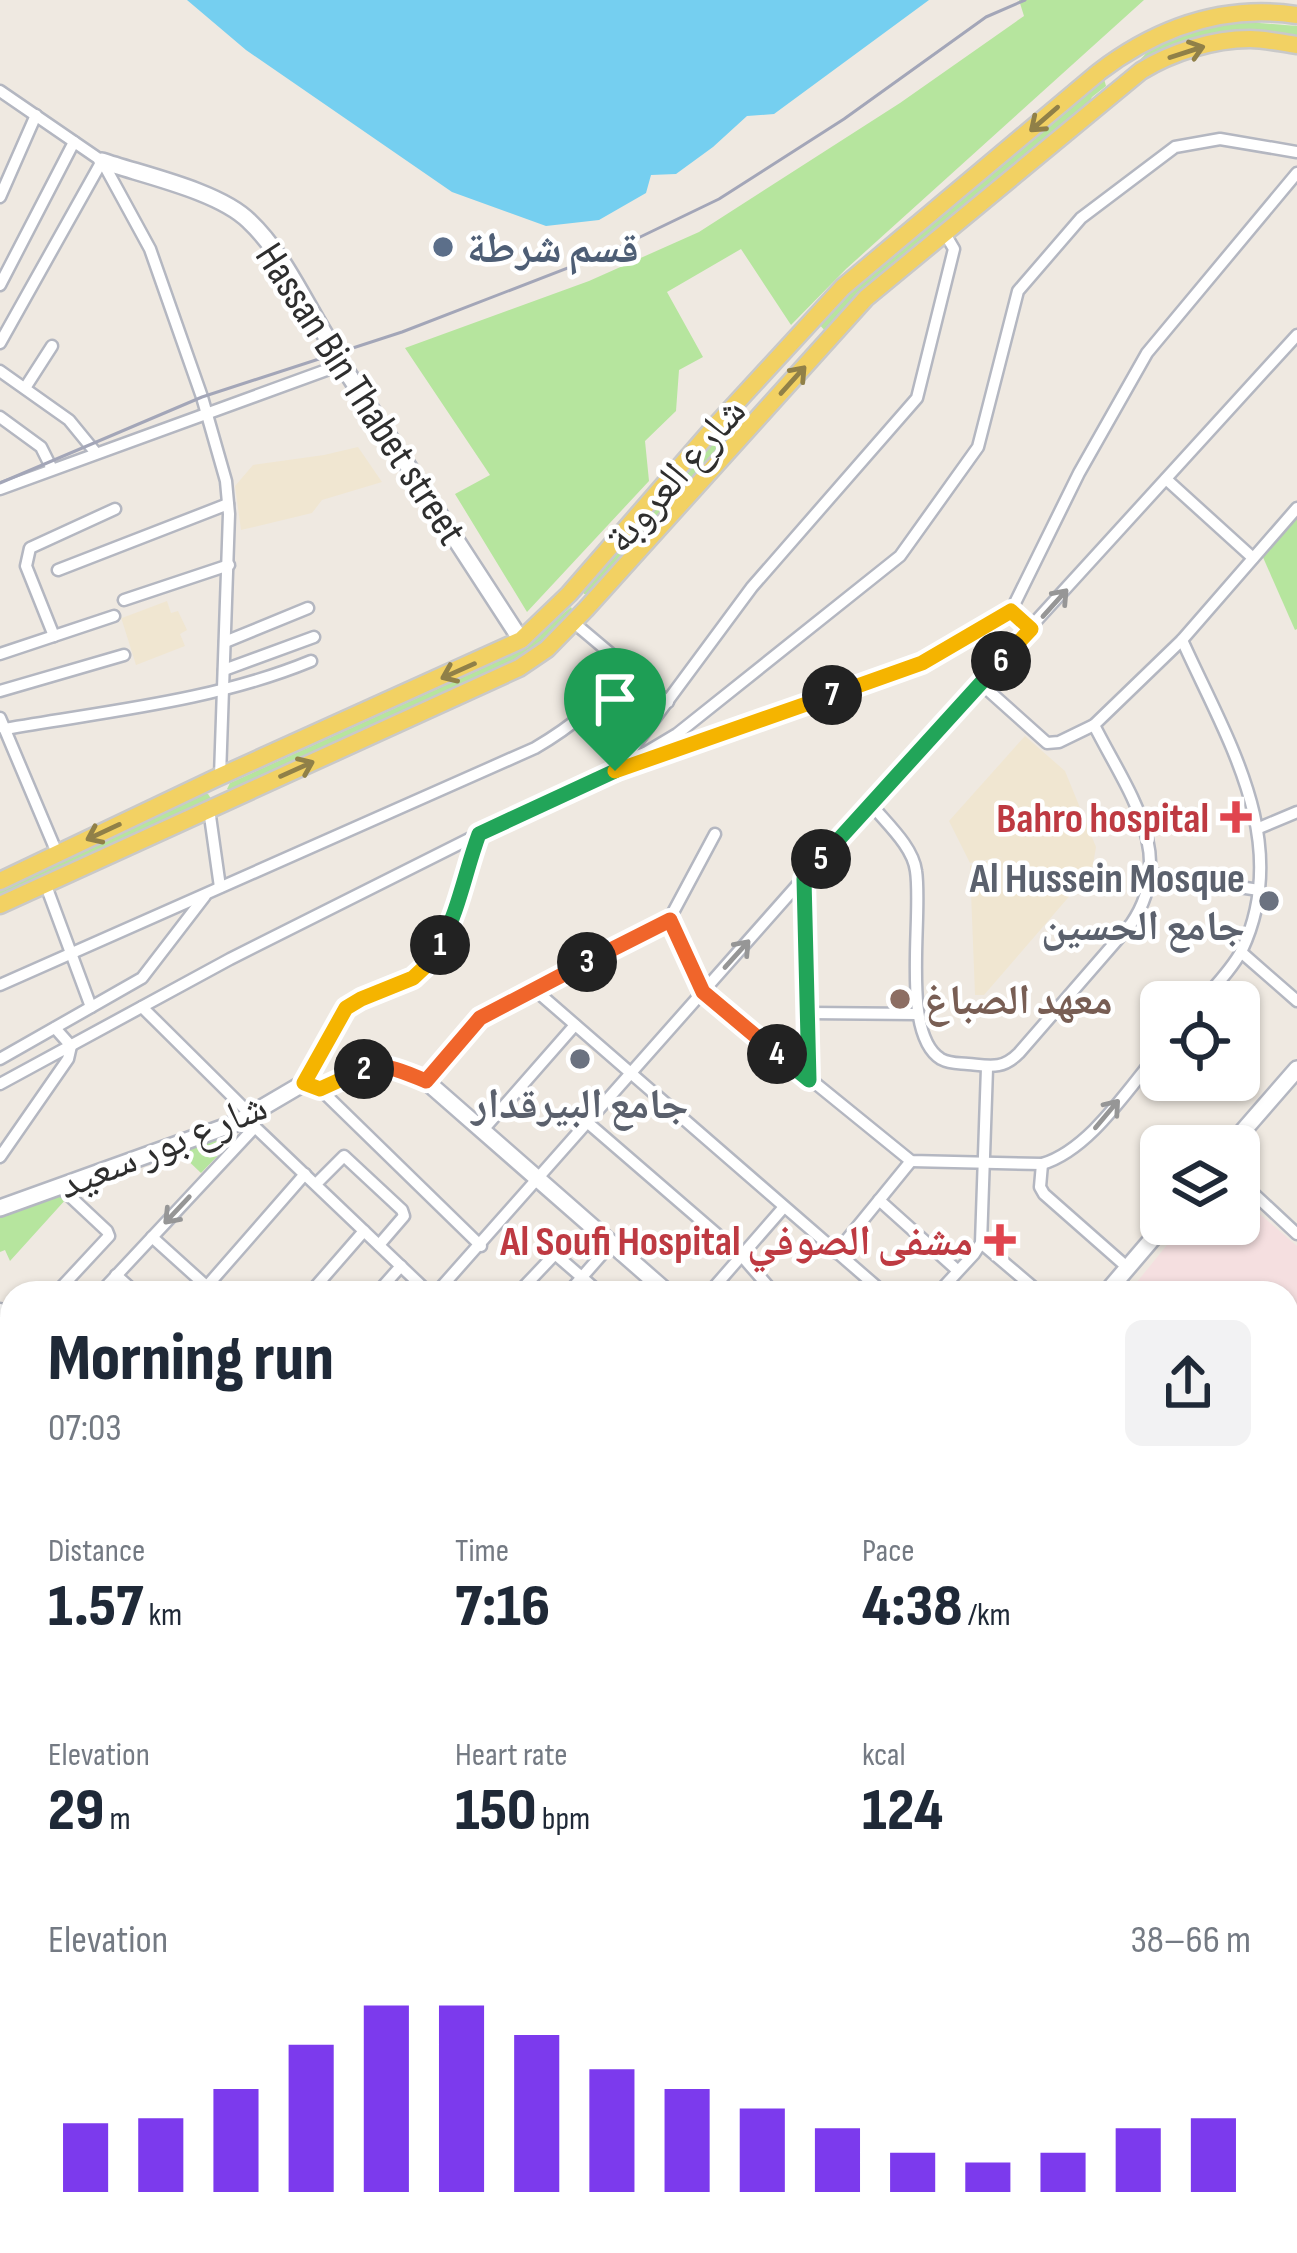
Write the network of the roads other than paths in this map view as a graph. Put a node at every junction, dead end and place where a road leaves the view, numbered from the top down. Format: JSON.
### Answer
{"nodes":[{"id":1,"x":1269,"y":6,"type":"edge"},
{"id":2,"x":1295,"y":10,"type":"edge"},
{"id":3,"x":1148,"y":40,"type":"junction"},
{"id":4,"x":1297,"y":45,"type":"edge"},
{"id":5,"x":1141,"y":71,"type":"junction"},
{"id":6,"x":1099,"y":72,"type":"junction"},
{"id":7,"x":0,"y":91,"type":"edge"},
{"id":8,"x":1096,"y":108,"type":"junction"},
{"id":9,"x":36,"y":115,"type":"junction"},
{"id":10,"x":74,"y":142,"type":"junction"},
{"id":11,"x":1297,"y":152,"type":"edge"},
{"id":12,"x":102,"y":161,"type":"junction"},
{"id":13,"x":1297,"y":173,"type":"edge"},
{"id":14,"x":0,"y":196,"type":"edge"},
{"id":15,"x":944,"y":232,"type":"junction"},
{"id":16,"x":0,"y":286,"type":"edge"},
{"id":17,"x":807,"y":327,"type":"junction"},
{"id":18,"x":1297,"y":335,"type":"edge"},
{"id":19,"x":0,"y":343,"type":"edge"},
{"id":20,"x":826,"y":344,"type":"junction"},
{"id":21,"x":52,"y":346,"type":"dead end"},
{"id":22,"x":0,"y":370,"type":"edge"},
{"id":23,"x":347,"y":370,"type":"junction"},
{"id":24,"x":25,"y":388,"type":"junction"},
{"id":25,"x":207,"y":413,"type":"junction"},
{"id":26,"x":0,"y":418,"type":"edge"},
{"id":27,"x":716,"y":425,"type":"junction"},
{"id":28,"x":735,"y":444,"type":"junction"},
{"id":29,"x":96,"y":453,"type":"junction"},
{"id":30,"x":52,"y":469,"type":"junction"},
{"id":31,"x":1166,"y":479,"type":"junction"},
{"id":32,"x":0,"y":489,"type":"edge"},
{"id":33,"x":228,"y":504,"type":"junction"},
{"id":34,"x":1297,"y":508,"type":"edge"},
{"id":35,"x":115,"y":509,"type":"dead end"},
{"id":36,"x":1253,"y":558,"type":"junction"},
{"id":37,"x":229,"y":565,"type":"junction"},
{"id":38,"x":58,"y":570,"type":"dead end"},
{"id":39,"x":569,"y":594,"type":"junction"},
{"id":40,"x":124,"y":600,"type":"dead end"},
{"id":41,"x":308,"y":608,"type":"dead end"},
{"id":42,"x":586,"y":608,"type":"junction"},
{"id":43,"x":1011,"y":611,"type":"junction"},
{"id":44,"x":114,"y":616,"type":"dead end"},
{"id":45,"x":572,"y":622,"type":"junction"},
{"id":46,"x":1031,"y":629,"type":"junction"},
{"id":47,"x":54,"y":636,"type":"junction"},
{"id":48,"x":314,"y":637,"type":"dead end"},
{"id":49,"x":521,"y":640,"type":"junction"},
{"id":50,"x":1182,"y":640,"type":"junction"},
{"id":51,"x":225,"y":642,"type":"junction"},
{"id":52,"x":0,"y":654,"type":"edge"},
{"id":53,"x":124,"y":655,"type":"dead end"},
{"id":54,"x":310,"y":661,"type":"dead end"},
{"id":55,"x":628,"y":669,"type":"junction"},
{"id":56,"x":224,"y":670,"type":"junction"},
{"id":57,"x":980,"y":683,"type":"junction"},
{"id":58,"x":0,"y":691,"type":"edge"},
{"id":59,"x":222,"y":691,"type":"junction"},
{"id":60,"x":668,"y":702,"type":"junction"},
{"id":61,"x":2,"y":724,"type":"edge"},
{"id":62,"x":1094,"y":725,"type":"junction"},
{"id":63,"x":615,"y":771,"type":"junction"},
{"id":64,"x":217,"y":777,"type":"junction"},
{"id":65,"x":227,"y":800,"type":"junction"},
{"id":66,"x":870,"y":803,"type":"junction"},
{"id":67,"x":209,"y":809,"type":"junction"},
{"id":68,"x":1297,"y":812,"type":"edge"},
{"id":69,"x":1259,"y":828,"type":"junction"},
{"id":70,"x":479,"y":834,"type":"junction"},
{"id":71,"x":715,"y":834,"type":"dead end"},
{"id":72,"x":58,"y":853,"type":"junction"},
{"id":73,"x":1152,"y":874,"type":"junction"},
{"id":74,"x":804,"y":879,"type":"junction"},
{"id":75,"x":0,"y":880,"type":"edge"},
{"id":76,"x":45,"y":883,"type":"junction"},
{"id":77,"x":220,"y":887,"type":"junction"},
{"id":78,"x":1258,"y":890,"type":"junction"},
{"id":79,"x":207,"y":893,"type":"junction"},
{"id":80,"x":0,"y":905,"type":"edge"},
{"id":81,"x":670,"y":920,"type":"junction"},
{"id":82,"x":1241,"y":952,"type":"junction"},
{"id":83,"x":72,"y":953,"type":"junction"},
{"id":84,"x":1218,"y":981,"type":"edge"},
{"id":85,"x":0,"y":985,"type":"edge"},
{"id":86,"x":534,"y":989,"type":"junction"},
{"id":87,"x":703,"y":992,"type":"junction"},
{"id":88,"x":1297,"y":1001,"type":"edge"},
{"id":89,"x":91,"y":1007,"type":"junction"},
{"id":90,"x":142,"y":1007,"type":"junction"},
{"id":91,"x":809,"y":1013,"type":"junction"},
{"id":92,"x":916,"y":1014,"type":"junction"},
{"id":93,"x":574,"y":1024,"type":"junction"},
{"id":94,"x":55,"y":1028,"type":"junction"},
{"id":95,"x":70,"y":1046,"type":"junction"},
{"id":96,"x":0,"y":1059,"type":"edge"},
{"id":97,"x":987,"y":1068,"type":"junction"},
{"id":98,"x":1297,"y":1069,"type":"edge"},
{"id":99,"x":630,"y":1074,"type":"junction"},
{"id":100,"x":1140,"y":1075,"type":"edge"},
{"id":101,"x":809,"y":1080,"type":"junction"},
{"id":102,"x":426,"y":1081,"type":"junction"},
{"id":103,"x":0,"y":1084,"type":"edge"},
{"id":104,"x":312,"y":1086,"type":"junction"},
{"id":105,"x":253,"y":1121,"type":"junction"},
{"id":106,"x":587,"y":1122,"type":"junction"},
{"id":107,"x":1248,"y":1125,"type":"edge"},
{"id":108,"x":482,"y":1131,"type":"junction"},
{"id":109,"x":0,"y":1157,"type":"edge"},
{"id":110,"x":911,"y":1161,"type":"junction"},
{"id":111,"x":983,"y":1162,"type":"junction"},
{"id":112,"x":1042,"y":1164,"type":"junction"},
{"id":113,"x":305,"y":1174,"type":"junction"},
{"id":114,"x":538,"y":1178,"type":"junction"},
{"id":115,"x":316,"y":1184,"type":"junction"},
{"id":116,"x":60,"y":1187,"type":"junction"},
{"id":117,"x":1260,"y":1199,"type":"edge"},
{"id":118,"x":879,"y":1200,"type":"junction"},
{"id":119,"x":784,"y":1207,"type":"junction"},
{"id":120,"x":0,"y":1208,"type":"edge"},
{"id":121,"x":364,"y":1231,"type":"junction"},
{"id":122,"x":1297,"y":1233,"type":"edge"},
{"id":123,"x":152,"y":1237,"type":"junction"},
{"id":124,"x":981,"y":1243,"type":"junction"},
{"id":125,"x":611,"y":1244,"type":"junction"},
{"id":126,"x":379,"y":1245,"type":"junction"},
{"id":127,"x":1147,"y":1245,"type":"edge"},
{"id":128,"x":481,"y":1246,"type":"junction"},
{"id":129,"x":836,"y":1253,"type":"junction"},
{"id":130,"x":742,"y":1255,"type":"junction"},
{"id":131,"x":401,"y":1266,"type":"junction"},
{"id":132,"x":1128,"y":1268,"type":"junction"},
{"id":133,"x":957,"y":1270,"type":"junction"},
{"id":134,"x":116,"y":1275,"type":"junction"},
{"id":135,"x":582,"y":1277,"type":"junction"},
{"id":136,"x":68,"y":1281,"type":"edge"},
{"id":137,"x":111,"y":1281,"type":"edge"},
{"id":138,"x":123,"y":1281,"type":"edge"},
{"id":139,"x":197,"y":1281,"type":"edge"},
{"id":140,"x":215,"y":1281,"type":"edge"},
{"id":141,"x":318,"y":1281,"type":"edge"},
{"id":142,"x":388,"y":1281,"type":"edge"},
{"id":143,"x":419,"y":1281,"type":"edge"},
{"id":144,"x":445,"y":1281,"type":"edge"},
{"id":145,"x":529,"y":1281,"type":"edge"},
{"id":146,"x":578,"y":1281,"type":"edge"},
{"id":147,"x":586,"y":1281,"type":"edge"},
{"id":148,"x":654,"y":1281,"type":"edge"},
{"id":149,"x":719,"y":1281,"type":"edge"},
{"id":150,"x":764,"y":1281,"type":"edge"},
{"id":151,"x":870,"y":1281,"type":"edge"},
{"id":152,"x":948,"y":1281,"type":"edge"},
{"id":153,"x":1026,"y":1281,"type":"edge"},
{"id":154,"x":1117,"y":1281,"type":"edge"}],
"edges":[{"from":1,"to":2,"type":"main road","name":"شارع العروبة"},
{"from":1,"to":3,"type":"main road","name":"شارع العروبة"},
{"from":3,"to":5,"type":"main road"},
{"from":3,"to":6,"type":"main road","name":"شارع العروبة"},
{"from":5,"to":4,"type":"main road","name":"شارع العروبة","one_way":true},
{"from":5,"to":8,"type":"main road","name":"شارع العروبة"},
{"from":6,"to":8,"type":"main road"},
{"from":6,"to":17,"type":"main road","name":"شارع العروبة","one_way":true},
{"from":7,"to":9,"type":"street"},
{"from":8,"to":15,"type":"main road","name":"شارع العروبة"},
{"from":9,"to":10,"type":"street"},
{"from":9,"to":14,"type":"street"},
{"from":10,"to":12,"type":"street"},
{"from":10,"to":16,"type":"street"},
{"from":11,"to":63,"type":"street"},
{"from":12,"to":19,"type":"street"},
{"from":12,"to":23,"type":"main road","name":"Hassan Bin Thabet street","bridge":true},
{"from":12,"to":25,"type":"street"},
{"from":13,"to":43,"type":"street"},
{"from":15,"to":20,"type":"main road","name":"شارع العروبة"},
{"from":15,"to":60,"type":"street"},
{"from":17,"to":20,"type":"main road"},
{"from":17,"to":27,"type":"main road","name":"شارع العروبة"},
{"from":18,"to":31,"type":"street"},
{"from":28,"to":20,"type":"main road","name":"شارع العروبة","one_way":true},
{"from":21,"to":24,"type":"street"},
{"from":22,"to":24,"type":"street"},
{"from":23,"to":25,"type":"street"},
{"from":23,"to":49,"type":"main road","name":"Hassan Bin Thabet street"},
{"from":24,"to":29,"type":"street"},
{"from":25,"to":29,"type":"street"},
{"from":25,"to":33,"type":"street"},
{"from":26,"to":30,"type":"street"},
{"from":27,"to":28,"type":"main road"},
{"from":27,"to":39,"type":"main road","name":"شارع العروبة"},
{"from":28,"to":42,"type":"main road","name":"شارع العروبة"},
{"from":29,"to":30,"type":"street"},
{"from":30,"to":32,"type":"street"},
{"from":31,"to":36,"type":"street"},
{"from":46,"to":31,"type":"street","one_way":true},
{"from":33,"to":37,"type":"street"},
{"from":33,"to":38,"type":"street"},
{"from":34,"to":36,"type":"street"},
{"from":35,"to":47,"type":"street"},
{"from":36,"to":50,"type":"street"},
{"from":37,"to":40,"type":"street"},
{"from":37,"to":51,"type":"street"},
{"from":39,"to":42,"type":"main road"},
{"from":39,"to":49,"type":"main road","name":"شارع العروبة"},
{"from":41,"to":51,"type":"street"},
{"from":42,"to":45,"type":"main road","name":"شارع العروبة"},
{"from":43,"to":46,"type":"street"},
{"from":43,"to":63,"type":"street"},
{"from":44,"to":47,"type":"street"},
{"from":45,"to":55,"type":"street"},
{"from":65,"to":45,"type":"main road","name":"شارع العروبة","one_way":true},
{"from":46,"to":57,"type":"street"},
{"from":47,"to":52,"type":"street"},
{"from":48,"to":56,"type":"street"},
{"from":49,"to":64,"type":"main road","name":"شارع العروبة","one_way":true},
{"from":50,"to":62,"type":"street"},
{"from":50,"to":69,"type":"street"},
{"from":51,"to":56,"type":"street"},
{"from":53,"to":58,"type":"street"},
{"from":54,"to":59,"type":"street"},
{"from":55,"to":60,"type":"street"},
{"from":55,"to":77,"type":"street"},
{"from":56,"to":59,"type":"street"},
{"from":57,"to":62,"type":"street"},
{"from":57,"to":66,"type":"street"},
{"from":59,"to":61,"type":"street"},
{"from":59,"to":64,"type":"street"},
{"from":60,"to":63,"type":"street"},
{"from":61,"to":72,"type":"street"},
{"from":62,"to":73,"type":"street"},
{"from":63,"to":70,"type":"street"},
{"from":64,"to":65,"type":"main road"},
{"from":64,"to":72,"type":"main road","name":"شارع العروبة","one_way":true},
{"from":65,"to":67,"type":"main road","name":"شارع العروبة"},
{"from":66,"to":74,"type":"street"},
{"from":66,"to":92,"type":"street"},
{"from":67,"to":76,"type":"main road","name":"شارع العروبة"},
{"from":67,"to":77,"type":"street"},
{"from":68,"to":69,"type":"street"},
{"from":69,"to":78,"type":"street"},
{"from":70,"to":90,"type":"street"},
{"from":70,"to":104,"type":"street"},
{"from":71,"to":81,"type":"street"},
{"from":72,"to":75,"type":"main road","name":"شارع العروبة"},
{"from":73,"to":78,"type":"street"},
{"from":73,"to":97,"type":"street"},
{"from":87,"to":74,"type":"street","one_way":true},
{"from":74,"to":91,"type":"street"},
{"from":76,"to":80,"type":"main road","name":"شارع العروبة"},
{"from":76,"to":83,"type":"street"},
{"from":77,"to":79,"type":"street"},
{"from":78,"to":82,"type":"street"},
{"from":79,"to":83,"type":"street"},
{"from":79,"to":89,"type":"street"},
{"from":81,"to":86,"type":"street"},
{"from":81,"to":87,"type":"street"},
{"from":82,"to":84,"type":"street"},
{"from":82,"to":88,"type":"street"},
{"from":83,"to":85,"type":"street"},
{"from":83,"to":89,"type":"street"},
{"from":86,"to":93,"type":"street"},
{"from":86,"to":102,"type":"street"},
{"from":87,"to":99,"type":"street"},
{"from":87,"to":101,"type":"street"},
{"from":89,"to":94,"type":"street"},
{"from":90,"to":95,"type":"street"},
{"from":90,"to":105,"type":"street"},
{"from":91,"to":92,"type":"street"},
{"from":91,"to":101,"type":"street"},
{"from":92,"to":97,"type":"street"},
{"from":93,"to":99,"type":"street"},
{"from":93,"to":108,"type":"street"},
{"from":94,"to":95,"type":"street"},
{"from":94,"to":96,"type":"street"},
{"from":95,"to":103,"type":"street"},
{"from":95,"to":109,"type":"street"},
{"from":97,"to":111,"type":"street"},
{"from":98,"to":107,"type":"main road"},
{"from":99,"to":106,"type":"street"},
{"from":99,"to":119,"type":"street"},
{"from":112,"to":100,"type":"street","one_way":true},
{"from":101,"to":110,"type":"street"},
{"from":102,"to":104,"type":"main road","name":"شارع بور سعيد"},
{"from":102,"to":108,"type":"main road","name":"شارع بور سعيد"},
{"from":104,"to":105,"type":"main road","name":"شارع بور سعيد"},
{"from":104,"to":128,"type":"street"},
{"from":105,"to":113,"type":"street"},
{"from":105,"to":116,"type":"main road","name":"شارع بور سعيد"},
{"from":105,"to":123,"type":"street","one_way":true},
{"from":106,"to":114,"type":"street"},
{"from":106,"to":130,"type":"street"},
{"from":108,"to":114,"type":"main road","name":"شارع بور سعيد"},
{"from":110,"to":111,"type":"street"},
{"from":110,"to":118,"type":"street"},
{"from":111,"to":112,"type":"street"},
{"from":111,"to":124,"type":"street"},
{"from":112,"to":132,"type":"street"},
{"from":113,"to":115,"type":"street"},
{"from":113,"to":140,"type":"street"},
{"from":114,"to":125,"type":"main road","name":"شارع بور سعيد"},
{"from":114,"to":128,"type":"street"},
{"from":115,"to":121,"type":"street"},
{"from":115,"to":126,"type":"street"},
{"from":116,"to":120,"type":"main road","name":"شارع بور سعيد"},
{"from":116,"to":136,"type":"street"},
{"from":117,"to":122,"type":"street"},
{"from":118,"to":129,"type":"street"},
{"from":118,"to":133,"type":"street"},
{"from":119,"to":129,"type":"street"},
{"from":119,"to":130,"type":"street"},
{"from":121,"to":126,"type":"street"},
{"from":121,"to":141,"type":"street"},
{"from":123,"to":134,"type":"street"},
{"from":123,"to":139,"type":"street"},
{"from":124,"to":133,"type":"street"},
{"from":124,"to":153,"type":"street"},
{"from":125,"to":135,"type":"street"},
{"from":125,"to":148,"type":"main road","name":"شارع بور سعيد"},
{"from":126,"to":131,"type":"street"},
{"from":127,"to":132,"type":"main road"},
{"from":128,"to":144,"type":"street"},
{"from":129,"to":151,"type":"street"},
{"from":130,"to":149,"type":"street"},
{"from":130,"to":150,"type":"street"},
{"from":131,"to":142,"type":"street"},
{"from":131,"to":143,"type":"street"},
{"from":132,"to":154,"type":"main road"},
{"from":133,"to":152,"type":"street"},
{"from":134,"to":137,"type":"street"},
{"from":134,"to":138,"type":"street"},
{"from":135,"to":145,"type":"street"},
{"from":135,"to":146,"type":"street"},
{"from":135,"to":147,"type":"street"}]}
